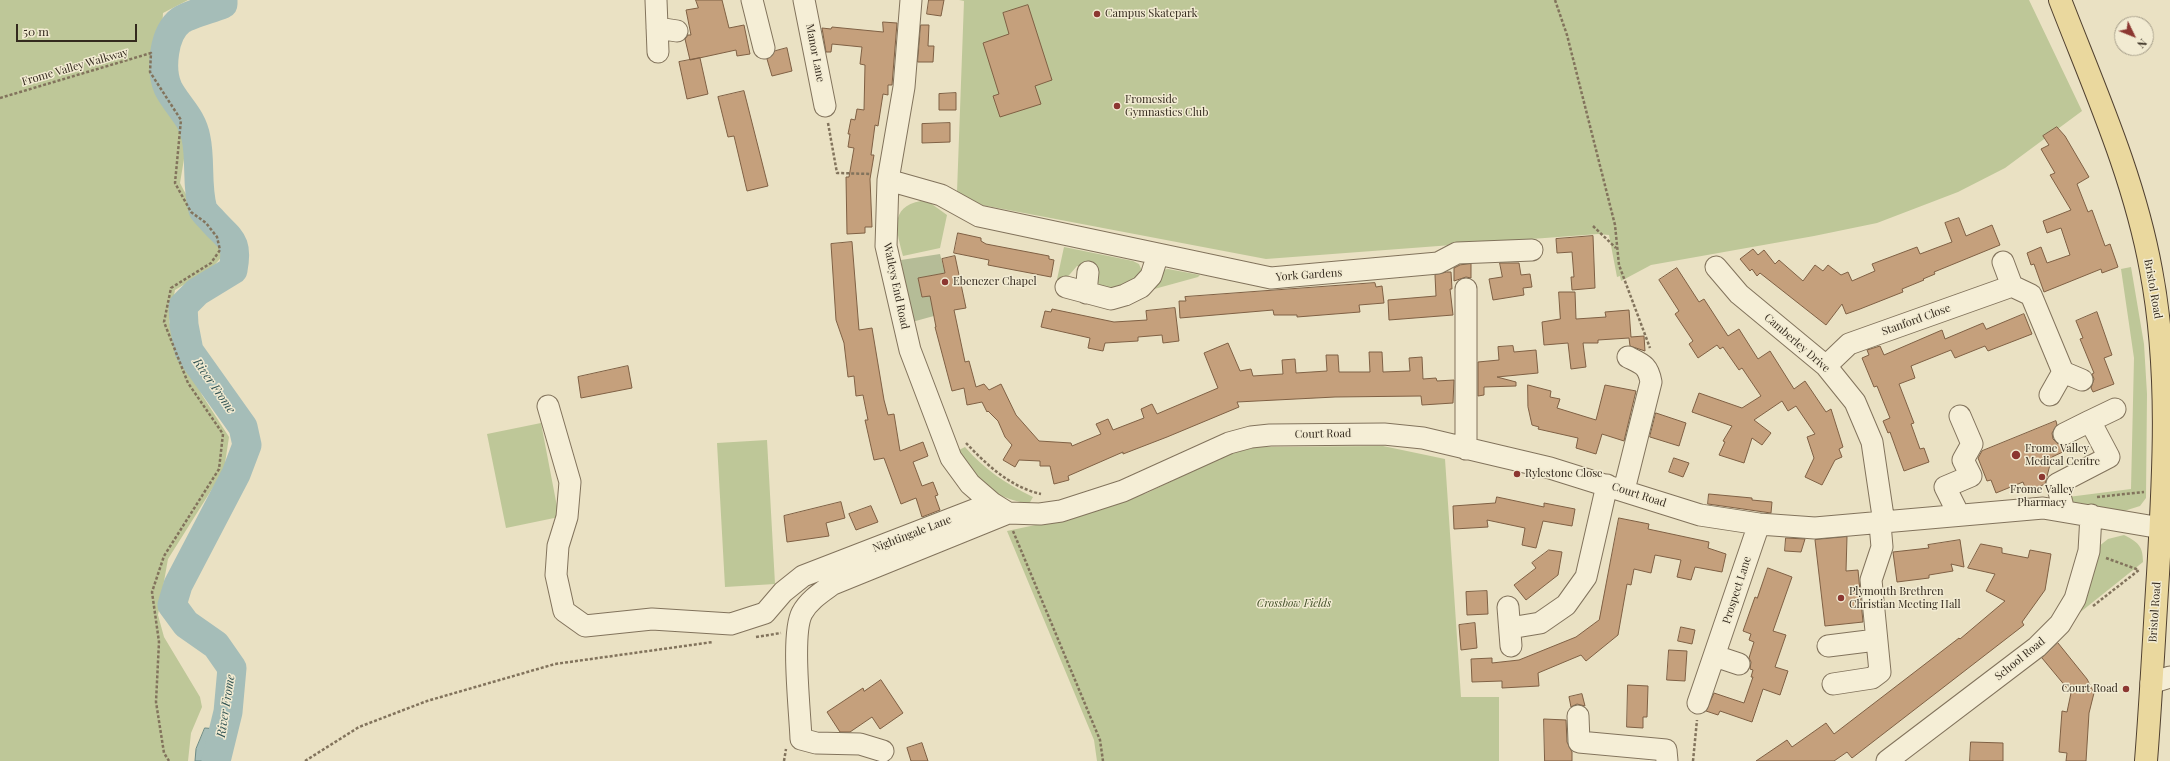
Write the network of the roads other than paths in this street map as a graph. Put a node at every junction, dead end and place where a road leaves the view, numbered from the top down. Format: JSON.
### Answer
{"nodes":[{"id":1,"x":656,"y":0,"type":"edge"},
{"id":2,"x":752,"y":0,"type":"edge"},
{"id":3,"x":804,"y":0,"type":"edge"},
{"id":4,"x":911,"y":0,"type":"edge"},
{"id":5,"x":2060,"y":0,"type":"edge"},
{"id":6,"x":764,"y":48,"type":"dead end"},
{"id":7,"x":658,"y":52,"type":"dead end"},
{"id":8,"x":825,"y":106,"type":"road end"},
{"id":9,"x":889,"y":177,"type":"junction"},
{"id":10,"x":1532,"y":250,"type":"dead end"},
{"id":11,"x":1158,"y":254,"type":"junction"},
{"id":12,"x":2003,"y":262,"type":"dead end"},
{"id":13,"x":1716,"y":266,"type":"dead end"},
{"id":14,"x":1088,"y":272,"type":"dead end"},
{"id":15,"x":2012,"y":286,"type":"junction"},
{"id":16,"x":1066,"y":287,"type":"dead end"},
{"id":17,"x":1466,"y":289,"type":"dead end"},
{"id":18,"x":1086,"y":293,"type":"junction"},
{"id":19,"x":1628,"y":357,"type":"dead end"},
{"id":20,"x":1826,"y":366,"type":"junction"},
{"id":21,"x":2050,"y":395,"type":"dead end"},
{"id":22,"x":548,"y":406,"type":"dead end"},
{"id":23,"x":2115,"y":409,"type":"dead end"},
{"id":24,"x":1960,"y":416,"type":"dead end"},
{"id":25,"x":2090,"y":421,"type":"junction"},
{"id":26,"x":2064,"y":434,"type":"dead end"},
{"id":27,"x":1466,"y":448,"type":"junction"},
{"id":28,"x":1616,"y":488,"type":"junction"},
{"id":29,"x":2092,"y":507,"type":"junction"},
{"id":30,"x":1000,"y":508,"type":"junction"},
{"id":31,"x":2064,"y":511,"type":"junction"},
{"id":32,"x":1959,"y":515,"type":"junction"},
{"id":33,"x":1882,"y":523,"type":"junction"},
{"id":34,"x":1759,"y":524,"type":"junction"},
{"id":35,"x":2161,"y":528,"type":"junction"},
{"id":36,"x":2164,"y":554,"type":"edge"},
{"id":37,"x":1508,"y":607,"type":"dead end"},
{"id":38,"x":1876,"y":640,"type":"junction"},
{"id":39,"x":1828,"y":646,"type":"dead end"},
{"id":40,"x":1715,"y":656,"type":"junction"},
{"id":41,"x":1740,"y":664,"type":"dead end"},
{"id":42,"x":2160,"y":680,"type":"edge"},
{"id":43,"x":1833,"y":684,"type":"dead end"},
{"id":44,"x":1698,"y":703,"type":"road end"},
{"id":45,"x":1578,"y":716,"type":"dead end"},
{"id":46,"x":883,"y":751,"type":"dead end"},
{"id":47,"x":1667,"y":755,"type":"edge"},
{"id":48,"x":1887,"y":761,"type":"edge"},
{"id":49,"x":2146,"y":761,"type":"edge"}],
"edges":[{"from":1,"to":7,"type":"street"},
{"from":2,"to":6,"type":"street"},
{"from":3,"to":8,"type":"street","name":"Manor Lane"},
{"from":4,"to":9,"type":"street","name":"Watleys End Road"},
{"from":5,"to":35,"type":"main road","name":"Bristol Road"},
{"from":9,"to":11,"type":"street","name":"York Gardens"},
{"from":9,"to":30,"type":"street","name":"Watleys End Road"},
{"from":10,"to":11,"type":"street","name":"York Gardens"},
{"from":11,"to":18,"type":"street"},
{"from":12,"to":15,"type":"street"},
{"from":13,"to":20,"type":"street","name":"Camberley Drive"},
{"from":14,"to":18,"type":"street"},
{"from":15,"to":20,"type":"street","name":"Stanford Close"},
{"from":15,"to":21,"type":"street"},
{"from":16,"to":18,"type":"street"},
{"from":17,"to":27,"type":"street"},
{"from":19,"to":28,"type":"street"},
{"from":20,"to":33,"type":"street","name":"Camberley Drive"},
{"from":22,"to":30,"type":"street","name":"Nightingale Lane"},
{"from":23,"to":25,"type":"street"},
{"from":24,"to":32,"type":"street"},
{"from":25,"to":26,"type":"street"},
{"from":25,"to":31,"type":"street"},
{"from":27,"to":28,"type":"street","name":"Court Road"},
{"from":27,"to":30,"type":"street","name":"Court Road"},
{"from":28,"to":34,"type":"street","name":"Court Road"},
{"from":28,"to":37,"type":"street"},
{"from":29,"to":31,"type":"street","name":"Court Road"},
{"from":29,"to":35,"type":"street","name":"Court Road"},
{"from":29,"to":48,"type":"street","name":"School Road"},
{"from":30,"to":46,"type":"street"},
{"from":31,"to":32,"type":"street","name":"Court Road"},
{"from":32,"to":33,"type":"street","name":"Court Road"},
{"from":33,"to":34,"type":"street","name":"Court Road"},
{"from":33,"to":38,"type":"street","name":"Camberley Drive"},
{"from":34,"to":40,"type":"street","name":"Prospect Lane"},
{"from":35,"to":36,"type":"main road","name":"Bristol Road"},
{"from":36,"to":42,"type":"main road","name":"Bristol Road"},
{"from":38,"to":39,"type":"street"},
{"from":38,"to":43,"type":"street","name":"Camberley Drive"},
{"from":40,"to":41,"type":"street"},
{"from":40,"to":44,"type":"street","name":"Prospect Lane"},
{"from":42,"to":49,"type":"main road","name":"Bristol Road"},
{"from":45,"to":47,"type":"street"}]}
